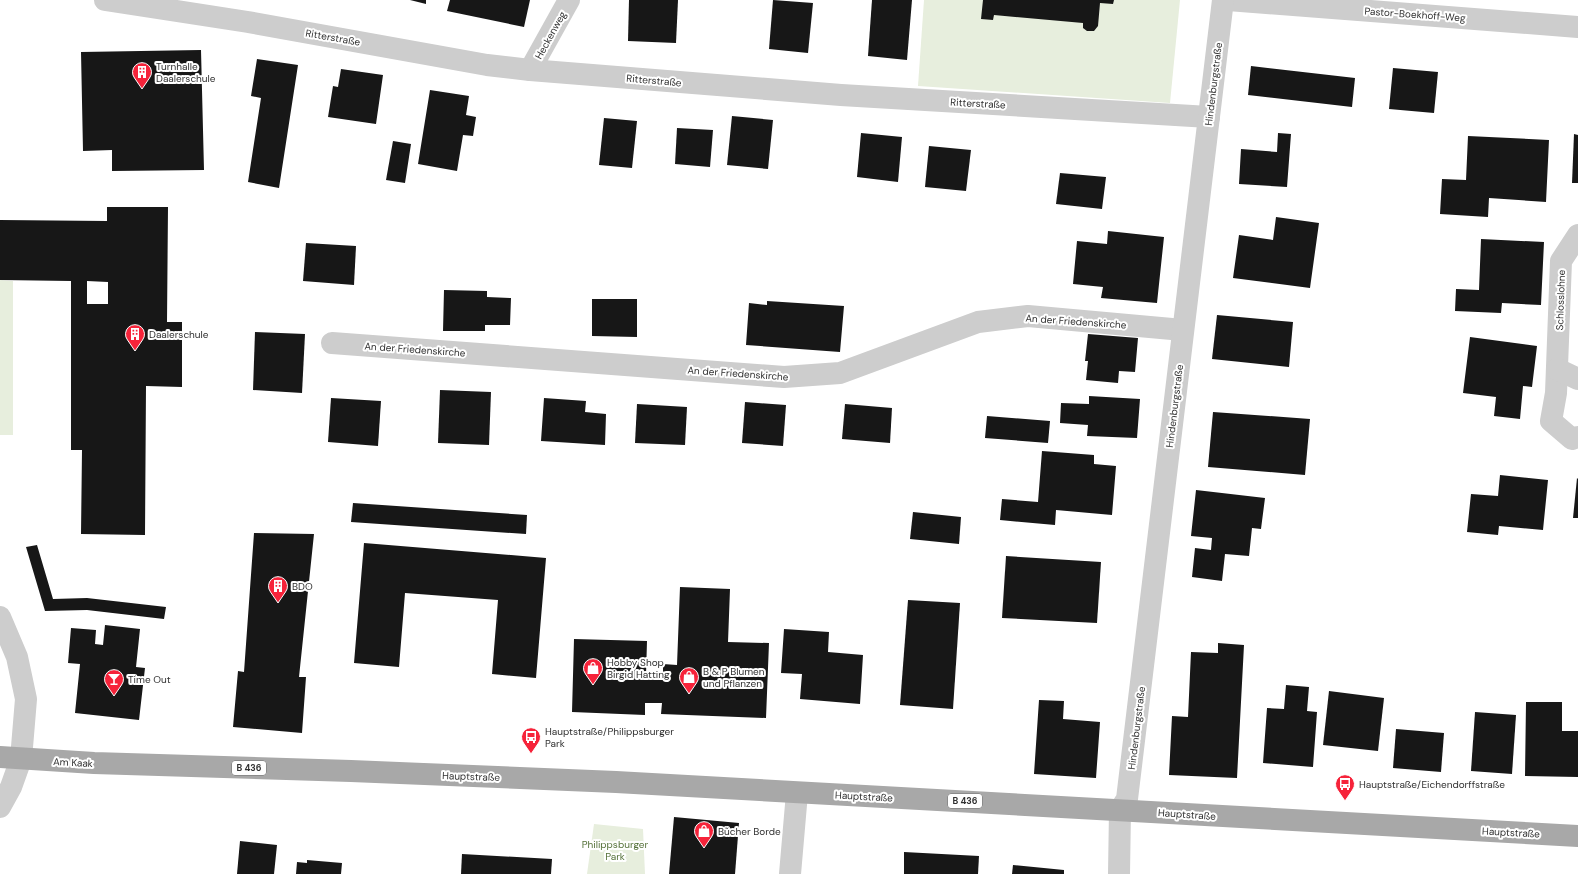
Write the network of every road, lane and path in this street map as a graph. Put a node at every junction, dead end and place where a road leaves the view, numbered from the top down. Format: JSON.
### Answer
{"nodes":[{"id":1,"x":105,"y":0,"type":"edge"},
{"id":2,"x":569,"y":0,"type":"edge"},
{"id":3,"x":1223,"y":0,"type":"edge"},
{"id":4,"x":1228,"y":0,"type":"edge"},
{"id":5,"x":1578,"y":27,"type":"edge"},
{"id":6,"x":530,"y":70,"type":"junction"},
{"id":7,"x":1209,"y":117,"type":"junction"},
{"id":8,"x":1578,"y":236,"type":"edge"},
{"id":9,"x":1184,"y":330,"type":"junction"},
{"id":10,"x":332,"y":343,"type":"dead end"},
{"id":11,"x":1557,"y":369,"type":"junction"},
{"id":12,"x":1578,"y":379,"type":"edge"},
{"id":13,"x":1578,"y":437,"type":"edge"},
{"id":14,"x":0,"y":618,"type":"edge"},
{"id":15,"x":0,"y":757,"type":"edge"},
{"id":16,"x":21,"y":759,"type":"junction"},
{"id":17,"x":146,"y":765,"type":"joint"},
{"id":18,"x":797,"y":792,"type":"junction"},
{"id":19,"x":0,"y":807,"type":"edge"},
{"id":20,"x":1120,"y":810,"type":"junction"},
{"id":21,"x":1578,"y":836,"type":"edge"},
{"id":22,"x":790,"y":874,"type":"edge"},
{"id":23,"x":1119,"y":874,"type":"edge"}],
"edges":[{"from":1,"to":6,"type":"street","name":"Ritterstraße"},
{"from":2,"to":6,"type":"street","name":"Heckenweg"},
{"from":3,"to":7,"type":"street","name":"Hindenburgstraße"},
{"from":4,"to":5,"type":"street","name":"Pastor-Boekhoff-Weg"},
{"from":6,"to":7,"type":"street","name":"Ritterstraße"},
{"from":7,"to":9,"type":"street","name":"Hindenburgstraße"},
{"from":8,"to":11,"type":"street","name":"Schlosslohne"},
{"from":9,"to":10,"type":"street","name":"An der Friedenskirche"},
{"from":9,"to":20,"type":"street","name":"Hindenburgstraße"},
{"from":11,"to":12,"type":"street"},
{"from":11,"to":13,"type":"street","name":"Schlosslohne"},
{"from":14,"to":16,"type":"street"},
{"from":15,"to":16,"type":"main road","name":"Am Kaak","number":"B 436"},
{"from":16,"to":17,"type":"main road","name":"Am Kaak","number":"B 436"},
{"from":16,"to":19,"type":"street"},
{"from":17,"to":18,"type":"main road","name":"Hauptstraße","number":"B 436"},
{"from":18,"to":20,"type":"main road","name":"Hauptstraße","number":"B 436"},
{"from":18,"to":22,"type":"street"},
{"from":20,"to":21,"type":"main road","name":"Hauptstraße","number":"B 436"},
{"from":20,"to":23,"type":"street"}]}
